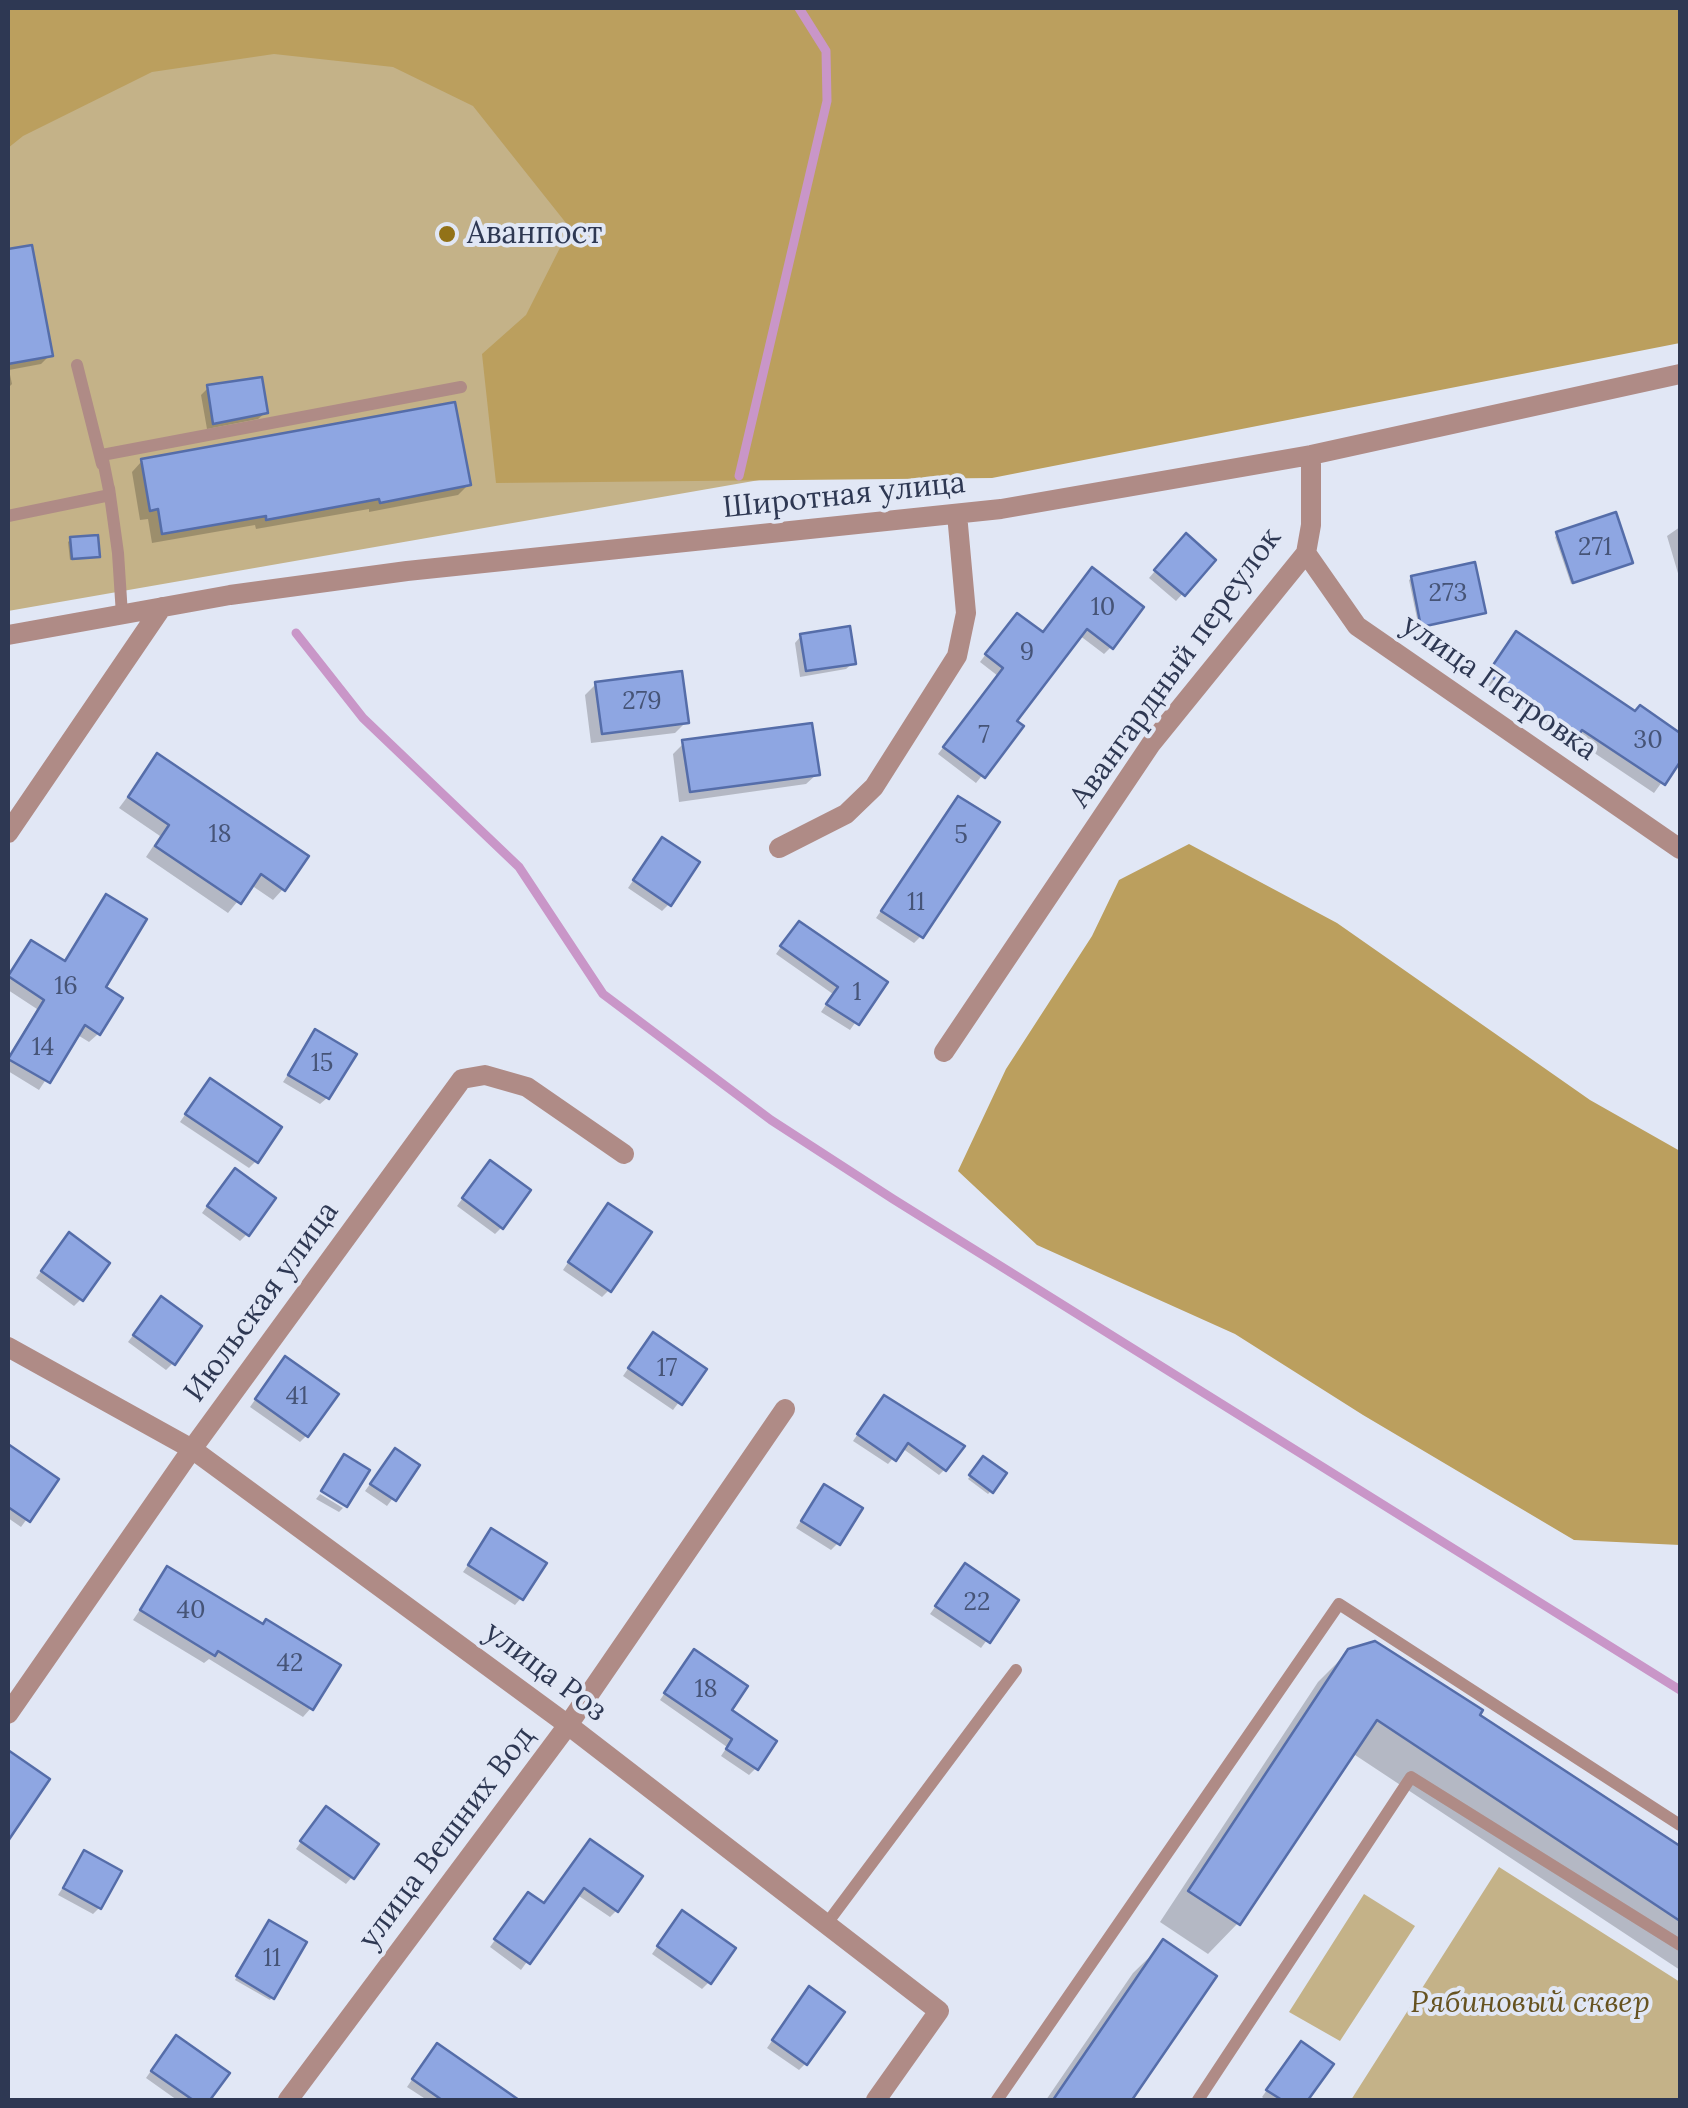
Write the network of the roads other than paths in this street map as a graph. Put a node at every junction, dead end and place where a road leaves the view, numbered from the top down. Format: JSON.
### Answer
{"nodes":[{"id":1,"x":77,"y":365,"type":"dead end"},
{"id":2,"x":1680,"y":374,"type":"edge"},
{"id":3,"x":461,"y":387,"type":"dead end"},
{"id":4,"x":1311,"y":455,"type":"junction"},
{"id":5,"x":110,"y":495,"type":"junction"},
{"id":6,"x":957,"y":514,"type":"junction"},
{"id":7,"x":8,"y":516,"type":"edge"},
{"id":8,"x":1306,"y":553,"type":"junction"},
{"id":9,"x":162,"y":607,"type":"junction"},
{"id":10,"x":122,"y":614,"type":"junction"},
{"id":11,"x":8,"y":634,"type":"edge"},
{"id":12,"x":8,"y":833,"type":"edge"},
{"id":13,"x":779,"y":848,"type":"dead end"},
{"id":14,"x":1680,"y":850,"type":"edge"},
{"id":15,"x":944,"y":1052,"type":"dead end"},
{"id":16,"x":624,"y":1154,"type":"dead end"},
{"id":17,"x":8,"y":1347,"type":"edge"},
{"id":18,"x":785,"y":1409,"type":"dead end"},
{"id":19,"x":192,"y":1450,"type":"junction"},
{"id":20,"x":1016,"y":1670,"type":"dead end"},
{"id":21,"x":8,"y":1714,"type":"edge"},
{"id":22,"x":568,"y":1726,"type":"junction"},
{"id":23,"x":1680,"y":1825,"type":"edge"},
{"id":24,"x":826,"y":1926,"type":"junction"},
{"id":25,"x":1680,"y":1945,"type":"edge"},
{"id":26,"x":288,"y":2100,"type":"edge"},
{"id":27,"x":876,"y":2100,"type":"edge"},
{"id":28,"x":997,"y":2100,"type":"edge"},
{"id":29,"x":1198,"y":2100,"type":"edge"}],
"edges":[{"from":1,"to":5,"type":"lane"},
{"from":2,"to":4,"type":"street","name":"Широтная улица"},
{"from":3,"to":5,"type":"lane"},
{"from":4,"to":6,"type":"street","name":"Широтная улица"},
{"from":4,"to":8,"type":"street","name":"Авангардный переулок"},
{"from":5,"to":7,"type":"lane"},
{"from":5,"to":10,"type":"lane"},
{"from":6,"to":9,"type":"street","name":"Широтная улица"},
{"from":6,"to":13,"type":"street"},
{"from":8,"to":14,"type":"street","name":"улица Петровка"},
{"from":8,"to":15,"type":"street","name":"Авангардный переулок"},
{"from":9,"to":10,"type":"street","name":"Широтная улица"},
{"from":9,"to":12,"type":"street"},
{"from":10,"to":11,"type":"street","name":"Широтная улица"},
{"from":16,"to":19,"type":"street","name":"Июльская улица"},
{"from":17,"to":19,"type":"street","name":"улица Роз"},
{"from":18,"to":22,"type":"street","name":"улица Вешних Вод"},
{"from":19,"to":21,"type":"street","name":"Июльская улица"},
{"from":19,"to":22,"type":"street","name":"улица Роз"},
{"from":20,"to":24,"type":"lane"},
{"from":22,"to":24,"type":"street","name":"улица Роз"},
{"from":22,"to":26,"type":"street","name":"улица Вешних Вод"},
{"from":23,"to":28,"type":"lane"},
{"from":24,"to":27,"type":"street","name":"улица Роз"},
{"from":25,"to":29,"type":"lane"}]}
